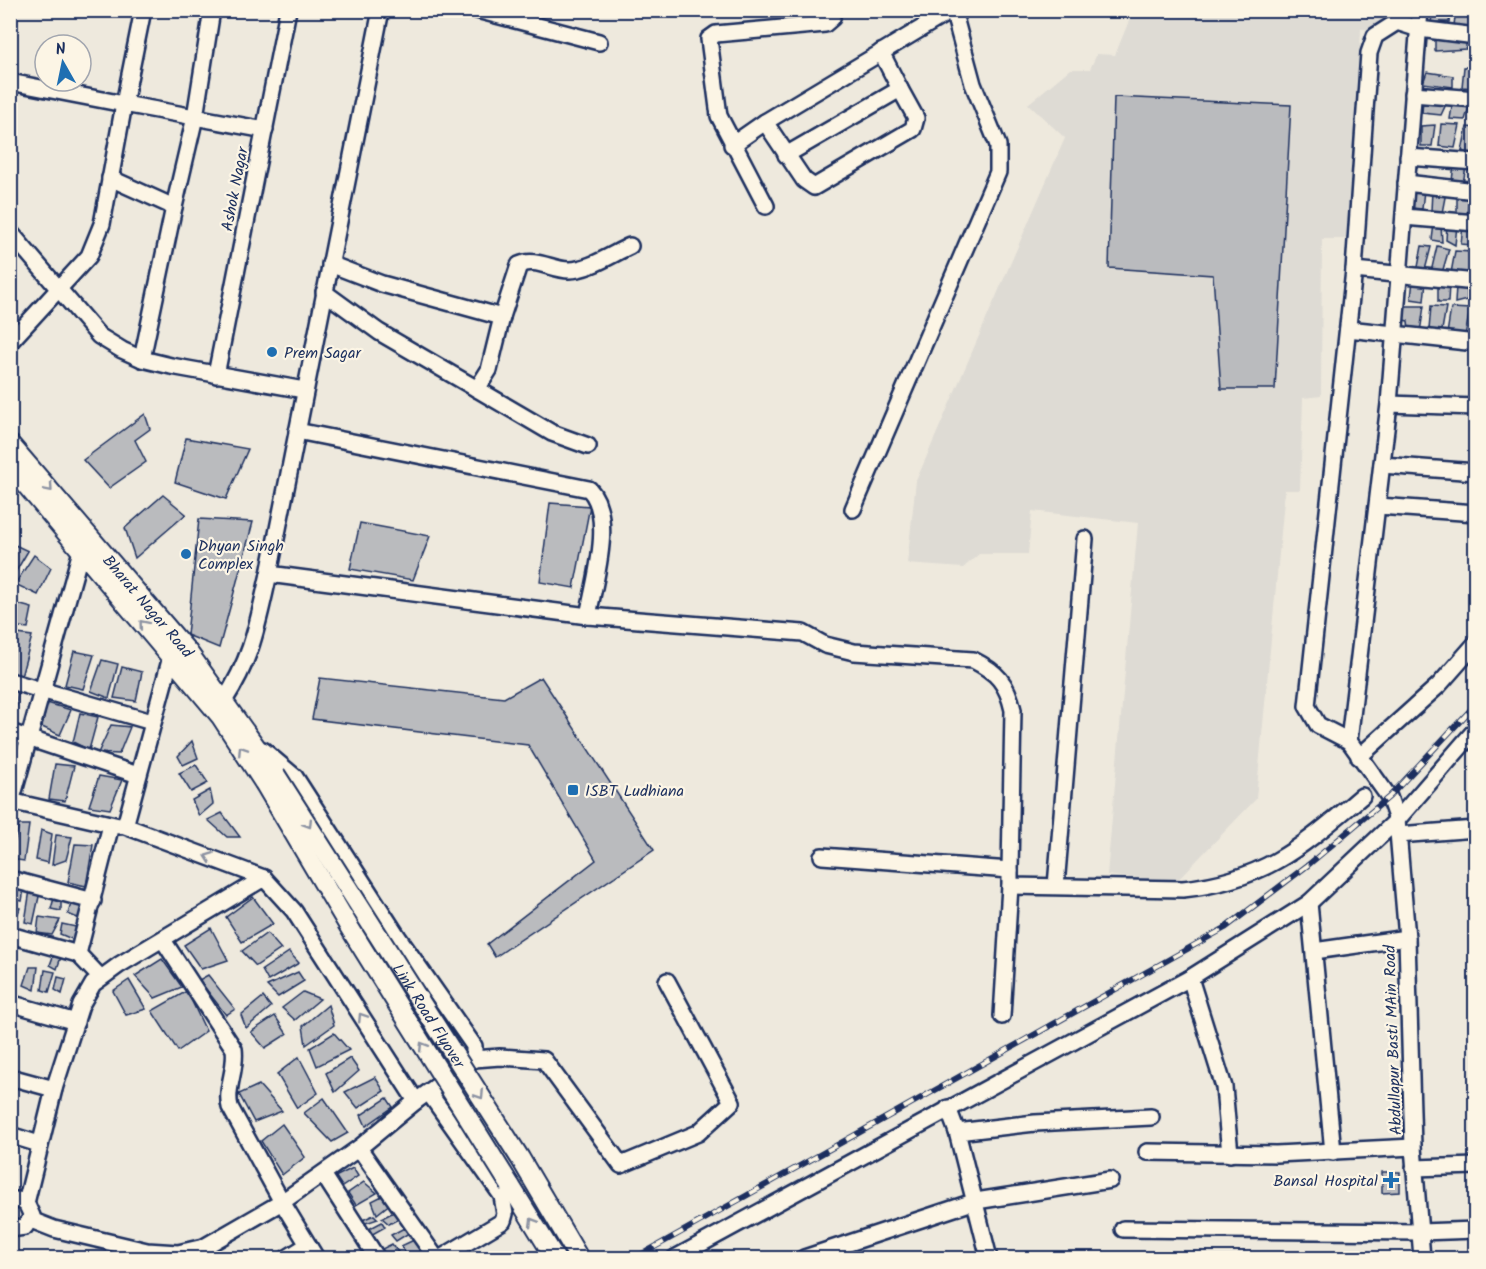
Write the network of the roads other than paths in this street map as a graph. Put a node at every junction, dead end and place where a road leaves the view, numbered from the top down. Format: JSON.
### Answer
{"nodes":[{"id":1,"x":142,"y":10,"type":"edge"},
{"id":2,"x":212,"y":10,"type":"edge"},
{"id":3,"x":288,"y":10,"type":"edge"},
{"id":4,"x":381,"y":10,"type":"edge"},
{"id":5,"x":477,"y":10,"type":"edge"},
{"id":6,"x":831,"y":10,"type":"edge"},
{"id":7,"x":952,"y":10,"type":"edge"},
{"id":8,"x":1420,"y":10,"type":"edge"},
{"id":9,"x":1397,"y":16,"type":"edge"},
{"id":10,"x":1419,"y":29,"type":"junction"},
{"id":11,"x":1476,"y":36,"type":"edge"},
{"id":12,"x":599,"y":42,"type":"dead end"},
{"id":13,"x":880,"y":52,"type":"junction"},
{"id":14,"x":10,"y":82,"type":"edge"},
{"id":15,"x":900,"y":89,"type":"junction"},
{"id":16,"x":1413,"y":94,"type":"junction"},
{"id":17,"x":1476,"y":99,"type":"edge"},
{"id":18,"x":124,"y":104,"type":"junction"},
{"id":19,"x":195,"y":117,"type":"junction"},
{"id":20,"x":765,"y":122,"type":"junction"},
{"id":21,"x":265,"y":130,"type":"junction"},
{"id":22,"x":732,"y":145,"type":"junction"},
{"id":23,"x":786,"y":154,"type":"junction"},
{"id":24,"x":1408,"y":158,"type":"junction"},
{"id":25,"x":1476,"y":162,"type":"edge"},
{"id":26,"x":110,"y":177,"type":"junction"},
{"id":27,"x":1406,"y":183,"type":"junction"},
{"id":28,"x":1476,"y":191,"type":"edge"},
{"id":29,"x":766,"y":206,"type":"dead end"},
{"id":30,"x":174,"y":207,"type":"junction"},
{"id":31,"x":1404,"y":217,"type":"junction"},
{"id":32,"x":1476,"y":223,"type":"edge"},
{"id":33,"x":10,"y":232,"type":"edge"},
{"id":34,"x":630,"y":246,"type":"dead end"},
{"id":35,"x":330,"y":264,"type":"junction"},
{"id":36,"x":1354,"y":270,"type":"junction"},
{"id":37,"x":1399,"y":274,"type":"junction"},
{"id":38,"x":1476,"y":282,"type":"edge"},
{"id":39,"x":60,"y":291,"type":"junction"},
{"id":40,"x":324,"y":292,"type":"junction"},
{"id":41,"x":502,"y":317,"type":"junction"},
{"id":42,"x":1348,"y":329,"type":"junction"},
{"id":43,"x":1394,"y":336,"type":"junction"},
{"id":44,"x":10,"y":342,"type":"edge"},
{"id":45,"x":1476,"y":343,"type":"edge"},
{"id":46,"x":142,"y":359,"type":"junction"},
{"id":47,"x":216,"y":375,"type":"junction"},
{"id":48,"x":477,"y":389,"type":"junction"},
{"id":49,"x":304,"y":390,"type":"junction"},
{"id":50,"x":1389,"y":404,"type":"junction"},
{"id":51,"x":1476,"y":407,"type":"edge"},
{"id":52,"x":297,"y":431,"type":"junction"},
{"id":53,"x":10,"y":444,"type":"edge"},
{"id":54,"x":588,"y":446,"type":"dead end"},
{"id":55,"x":1382,"y":465,"type":"junction"},
{"id":56,"x":10,"y":466,"type":"edge"},
{"id":57,"x":1476,"y":472,"type":"edge"},
{"id":58,"x":1378,"y":506,"type":"junction"},
{"id":59,"x":853,"y":509,"type":"dead end"},
{"id":60,"x":1476,"y":513,"type":"edge"},
{"id":61,"x":1085,"y":538,"type":"dead end"},
{"id":62,"x":81,"y":550,"type":"junction"},
{"id":63,"x":269,"y":574,"type":"junction"},
{"id":64,"x":588,"y":616,"type":"junction"},
{"id":65,"x":1476,"y":642,"type":"edge"},
{"id":66,"x":171,"y":657,"type":"junction"},
{"id":67,"x":10,"y":681,"type":"edge"},
{"id":68,"x":41,"y":690,"type":"junction"},
{"id":69,"x":224,"y":701,"type":"junction"},
{"id":70,"x":152,"y":722,"type":"junction"},
{"id":71,"x":1476,"y":729,"type":"edge"},
{"id":72,"x":10,"y":732,"type":"edge"},
{"id":73,"x":30,"y":738,"type":"junction"},
{"id":74,"x":1349,"y":741,"type":"junction"},
{"id":75,"x":257,"y":744,"type":"junction"},
{"id":76,"x":1359,"y":757,"type":"junction"},
{"id":77,"x":138,"y":775,"type":"junction"},
{"id":78,"x":270,"y":779,"type":"junction"},
{"id":79,"x":1362,"y":796,"type":"dead end"},
{"id":80,"x":11,"y":803,"type":"edge"},
{"id":81,"x":118,"y":826,"type":"junction"},
{"id":82,"x":1398,"y":828,"type":"junction"},
{"id":83,"x":1476,"y":829,"type":"edge"},
{"id":84,"x":822,"y":856,"type":"dead end"},
{"id":85,"x":264,"y":878,"type":"junction"},
{"id":86,"x":1010,"y":878,"type":"junction"},
{"id":87,"x":10,"y":879,"type":"edge"},
{"id":88,"x":1056,"y":886,"type":"junction"},
{"id":89,"x":93,"y":901,"type":"junction"},
{"id":90,"x":1309,"y":903,"type":"junction"},
{"id":91,"x":10,"y":935,"type":"edge"},
{"id":92,"x":1407,"y":938,"type":"junction"},
{"id":93,"x":163,"y":940,"type":"junction"},
{"id":94,"x":1314,"y":951,"type":"junction"},
{"id":95,"x":78,"y":954,"type":"junction"},
{"id":96,"x":100,"y":977,"type":"junction"},
{"id":97,"x":1190,"y":978,"type":"junction"},
{"id":98,"x":667,"y":981,"type":"dead end"},
{"id":99,"x":10,"y":1003,"type":"edge"},
{"id":100,"x":1002,"y":1016,"type":"dead end"},
{"id":101,"x":76,"y":1022,"type":"junction"},
{"id":102,"x":474,"y":1059,"type":"junction"},
{"id":103,"x":10,"y":1077,"type":"edge"},
{"id":104,"x":54,"y":1089,"type":"junction"},
{"id":105,"x":423,"y":1097,"type":"junction"},
{"id":106,"x":948,"y":1108,"type":"junction"},
{"id":107,"x":1151,"y":1117,"type":"dead end"},
{"id":108,"x":957,"y":1132,"type":"junction"},
{"id":109,"x":10,"y":1135,"type":"edge"},
{"id":110,"x":39,"y":1144,"type":"junction"},
{"id":111,"x":1413,"y":1147,"type":"junction"},
{"id":112,"x":359,"y":1148,"type":"junction"},
{"id":113,"x":1148,"y":1152,"type":"dead end"},
{"id":114,"x":1333,"y":1152,"type":"junction"},
{"id":115,"x":1230,"y":1154,"type":"junction"},
{"id":116,"x":1476,"y":1166,"type":"edge"},
{"id":117,"x":1414,"y":1168,"type":"junction"},
{"id":118,"x":323,"y":1173,"type":"junction"},
{"id":119,"x":1110,"y":1180,"type":"dead end"},
{"id":120,"x":10,"y":1201,"type":"edge"},
{"id":121,"x":976,"y":1201,"type":"junction"},
{"id":122,"x":282,"y":1202,"type":"junction"},
{"id":123,"x":26,"y":1203,"type":"junction"},
{"id":124,"x":31,"y":1220,"type":"junction"},
{"id":125,"x":1123,"y":1229,"type":"dead end"},
{"id":126,"x":11,"y":1230,"type":"edge"},
{"id":127,"x":1476,"y":1230,"type":"edge"},
{"id":128,"x":1420,"y":1232,"type":"junction"},
{"id":129,"x":312,"y":1252,"type":"edge"},
{"id":130,"x":149,"y":1255,"type":"edge"},
{"id":131,"x":287,"y":1258,"type":"edge"},
{"id":132,"x":377,"y":1258,"type":"edge"},
{"id":133,"x":436,"y":1258,"type":"edge"},
{"id":134,"x":441,"y":1258,"type":"edge"},
{"id":135,"x":555,"y":1258,"type":"edge"},
{"id":136,"x":579,"y":1258,"type":"edge"},
{"id":137,"x":675,"y":1258,"type":"edge"},
{"id":138,"x":804,"y":1258,"type":"edge"},
{"id":139,"x":989,"y":1258,"type":"edge"},
{"id":140,"x":1422,"y":1258,"type":"edge"}],
"edges":[{"from":1,"to":18,"type":"street"},
{"from":2,"to":19,"type":"street"},
{"from":3,"to":21,"type":"street","name":"Ashok Nagar"},
{"from":4,"to":35,"type":"street"},
{"from":5,"to":12,"type":"street"},
{"from":6,"to":22,"type":"street"},
{"from":7,"to":13,"type":"street"},
{"from":7,"to":59,"type":"street"},
{"from":8,"to":10,"type":"street"},
{"from":9,"to":10,"type":"street"},
{"from":9,"to":36,"type":"street"},
{"from":10,"to":11,"type":"street"},
{"from":10,"to":16,"type":"street"},
{"from":13,"to":15,"type":"street"},
{"from":13,"to":20,"type":"street"},
{"from":14,"to":18,"type":"street"},
{"from":15,"to":23,"type":"street"},
{"from":15,"to":23,"type":"street"},
{"from":16,"to":17,"type":"street"},
{"from":16,"to":24,"type":"street"},
{"from":18,"to":19,"type":"street"},
{"from":18,"to":26,"type":"street"},
{"from":19,"to":21,"type":"street"},
{"from":19,"to":30,"type":"street"},
{"from":20,"to":22,"type":"street"},
{"from":20,"to":23,"type":"street"},
{"from":21,"to":47,"type":"street","name":"Ashok Nagar"},
{"from":22,"to":29,"type":"street"},
{"from":24,"to":25,"type":"street"},
{"from":24,"to":27,"type":"street"},
{"from":26,"to":30,"type":"street"},
{"from":26,"to":39,"type":"street"},
{"from":27,"to":28,"type":"street"},
{"from":27,"to":31,"type":"street"},
{"from":30,"to":46,"type":"street"},
{"from":31,"to":32,"type":"street"},
{"from":31,"to":37,"type":"street"},
{"from":33,"to":39,"type":"street"},
{"from":34,"to":41,"type":"street"},
{"from":35,"to":40,"type":"street"},
{"from":35,"to":41,"type":"street"},
{"from":36,"to":37,"type":"street"},
{"from":36,"to":42,"type":"street"},
{"from":37,"to":38,"type":"street"},
{"from":37,"to":43,"type":"street"},
{"from":39,"to":44,"type":"street"},
{"from":39,"to":46,"type":"street"},
{"from":40,"to":48,"type":"street"},
{"from":40,"to":49,"type":"street"},
{"from":41,"to":48,"type":"street"},
{"from":42,"to":43,"type":"street"},
{"from":42,"to":74,"type":"street"},
{"from":43,"to":45,"type":"street"},
{"from":43,"to":50,"type":"street"},
{"from":46,"to":47,"type":"street"},
{"from":47,"to":49,"type":"street"},
{"from":48,"to":54,"type":"street"},
{"from":49,"to":52,"type":"street"},
{"from":50,"to":51,"type":"street"},
{"from":50,"to":55,"type":"street"},
{"from":52,"to":63,"type":"street"},
{"from":52,"to":64,"type":"street"},
{"from":53,"to":69,"type":"main road","name":"Bharat Nagar Road","one_way":true},
{"from":55,"to":57,"type":"street"},
{"from":55,"to":58,"type":"street"},
{"from":56,"to":62,"type":"main road","name":"Bharat Nagar Road"},
{"from":58,"to":60,"type":"street"},
{"from":58,"to":74,"type":"street"},
{"from":61,"to":88,"type":"street"},
{"from":66,"to":62,"type":"main road","name":"Bharat Nagar Road","one_way":true},
{"from":62,"to":68,"type":"street"},
{"from":63,"to":64,"type":"street"},
{"from":63,"to":69,"type":"street"},
{"from":64,"to":86,"type":"street"},
{"from":65,"to":76,"type":"street"},
{"from":66,"to":70,"type":"street"},
{"from":78,"to":66,"type":"main road","name":"Bharat Nagar Road","one_way":true},
{"from":67,"to":68,"type":"street"},
{"from":68,"to":70,"type":"street"},
{"from":68,"to":73,"type":"street"},
{"from":69,"to":75,"type":"main road","name":"Bharat Nagar Road"},
{"from":70,"to":77,"type":"street"},
{"from":71,"to":82,"type":"street"},
{"from":72,"to":73,"type":"street"},
{"from":73,"to":77,"type":"street"},
{"from":73,"to":80,"type":"street"},
{"from":74,"to":76,"type":"street","name":"Abdullapur Basti MAin Road"},
{"from":75,"to":78,"type":"main road","name":"Bharat Nagar Road"},
{"from":75,"to":102,"type":"street"},
{"from":76,"to":82,"type":"street","name":"Abdullapur Basti MAin Road"},
{"from":77,"to":81,"type":"street"},
{"from":135,"to":78,"type":"main road","name":"Link Road Flyover","one_way":true,"bridge":true},
{"from":78,"to":136,"type":"main road","name":"Link Road Flyover","one_way":true,"bridge":true},
{"from":79,"to":88,"type":"street"},
{"from":80,"to":81,"type":"street"},
{"from":85,"to":81,"type":"street","one_way":true},
{"from":81,"to":89,"type":"street"},
{"from":82,"to":83,"type":"street"},
{"from":82,"to":90,"type":"street"},
{"from":82,"to":92,"type":"street","name":"Abdullapur Basti MAin Road"},
{"from":84,"to":86,"type":"street"},
{"from":85,"to":93,"type":"street"},
{"from":105,"to":85,"type":"street","one_way":true},
{"from":86,"to":88,"type":"street"},
{"from":86,"to":100,"type":"street"},
{"from":87,"to":89,"type":"street"},
{"from":89,"to":95,"type":"street"},
{"from":90,"to":94,"type":"street"},
{"from":90,"to":97,"type":"street"},
{"from":91,"to":95,"type":"street"},
{"from":92,"to":94,"type":"street"},
{"from":92,"to":111,"type":"street","name":"Abdullapur Basti MAin Road"},
{"from":93,"to":96,"type":"street"},
{"from":93,"to":122,"type":"street"},
{"from":94,"to":114,"type":"street"},
{"from":95,"to":96,"type":"street"},
{"from":96,"to":101,"type":"street"},
{"from":97,"to":106,"type":"street"},
{"from":97,"to":115,"type":"street"},
{"from":98,"to":102,"type":"street"},
{"from":99,"to":101,"type":"street"},
{"from":101,"to":104,"type":"street"},
{"from":102,"to":105,"type":"street"},
{"from":103,"to":104,"type":"street"},
{"from":104,"to":110,"type":"street"},
{"from":105,"to":112,"type":"street"},
{"from":105,"to":134,"type":"street"},
{"from":106,"to":108,"type":"street"},
{"from":106,"to":137,"type":"street"},
{"from":107,"to":108,"type":"street"},
{"from":108,"to":121,"type":"street"},
{"from":109,"to":110,"type":"street"},
{"from":110,"to":123,"type":"street"},
{"from":111,"to":114,"type":"street"},
{"from":111,"to":117,"type":"street","name":"Abdullapur Basti MAin Road"},
{"from":112,"to":118,"type":"street"},
{"from":112,"to":133,"type":"street"},
{"from":113,"to":115,"type":"street"},
{"from":114,"to":115,"type":"street"},
{"from":116,"to":117,"type":"street"},
{"from":117,"to":128,"type":"street","name":"Abdullapur Basti MAin Road"},
{"from":118,"to":122,"type":"street"},
{"from":118,"to":132,"type":"street"},
{"from":119,"to":121,"type":"street"},
{"from":120,"to":123,"type":"street"},
{"from":121,"to":138,"type":"street"},
{"from":121,"to":139,"type":"street"},
{"from":122,"to":129,"type":"street"},
{"from":122,"to":130,"type":"street"},
{"from":123,"to":124,"type":"street"},
{"from":124,"to":126,"type":"street"},
{"from":124,"to":130,"type":"street"},
{"from":125,"to":128,"type":"street"},
{"from":127,"to":128,"type":"street"},
{"from":128,"to":140,"type":"street","name":"Abdullapur Basti MAin Road"},
{"from":129,"to":131,"type":"street"}]}
